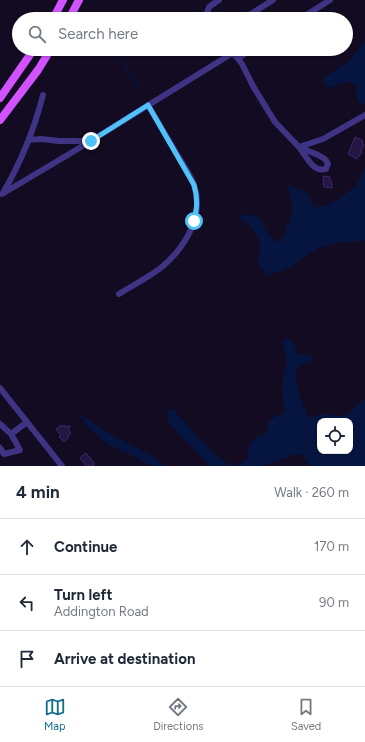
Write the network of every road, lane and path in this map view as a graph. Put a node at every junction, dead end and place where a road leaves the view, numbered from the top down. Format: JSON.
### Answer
{"nodes":[{"id":1,"x":63,"y":0,"type":"edge"},
{"id":2,"x":79,"y":0,"type":"edge"},
{"id":3,"x":219,"y":0,"type":"edge"},
{"id":4,"x":273,"y":0,"type":"edge"},
{"id":5,"x":330,"y":0,"type":"edge"},
{"id":6,"x":57,"y":12,"type":"edge"},
{"id":7,"x":73,"y":12,"type":"edge"},
{"id":8,"x":208,"y":12,"type":"edge"},
{"id":9,"x":254,"y":12,"type":"edge"},
{"id":10,"x":311,"y":12,"type":"edge"},
{"id":11,"x":30,"y":56,"type":"edge"},
{"id":12,"x":47,"y":56,"type":"edge"},
{"id":13,"x":227,"y":56,"type":"edge"},
{"id":14,"x":235,"y":56,"type":"edge"},
{"id":15,"x":43,"y":95,"type":"dead end"},
{"id":16,"x":0,"y":98,"type":"edge"},
{"id":17,"x":148,"y":105,"type":"junction"},
{"id":18,"x":365,"y":115,"type":"edge"},
{"id":19,"x":0,"y":120,"type":"edge"},
{"id":20,"x":29,"y":140,"type":"junction"},
{"id":21,"x":91,"y":141,"type":"junction"},
{"id":22,"x":299,"y":147,"type":"junction"},
{"id":23,"x":1,"y":196,"type":"edge"},
{"id":24,"x":119,"y":294,"type":"dead end"},
{"id":25,"x":0,"y":388,"type":"edge"},
{"id":26,"x":27,"y":422,"type":"junction"},
{"id":27,"x":0,"y":424,"type":"edge"},
{"id":28,"x":11,"y":434,"type":"junction"},
{"id":29,"x":0,"y":448,"type":"edge"},
{"id":30,"x":62,"y":466,"type":"edge"}],
"edges":[{"from":1,"to":6,"type":"main road"},
{"from":2,"to":7,"type":"main road"},
{"from":3,"to":8,"type":"street"},
{"from":4,"to":9,"type":"street"},
{"from":5,"to":10,"type":"street"},
{"from":11,"to":16,"type":"main road"},
{"from":12,"to":19,"type":"main road"},
{"from":13,"to":17,"type":"street"},
{"from":14,"to":22,"type":"street"},
{"from":15,"to":20,"type":"street"},
{"from":17,"to":21,"type":"street"},
{"from":17,"to":24,"type":"street"},
{"from":18,"to":22,"type":"street"},
{"from":20,"to":21,"type":"street"},
{"from":20,"to":23,"type":"street"},
{"from":21,"to":23,"type":"street"},
{"from":22,"to":22,"type":"street"},
{"from":25,"to":26,"type":"street"},
{"from":26,"to":28,"type":"street"},
{"from":26,"to":30,"type":"street"},
{"from":27,"to":28,"type":"street"},
{"from":28,"to":29,"type":"street"}]}
